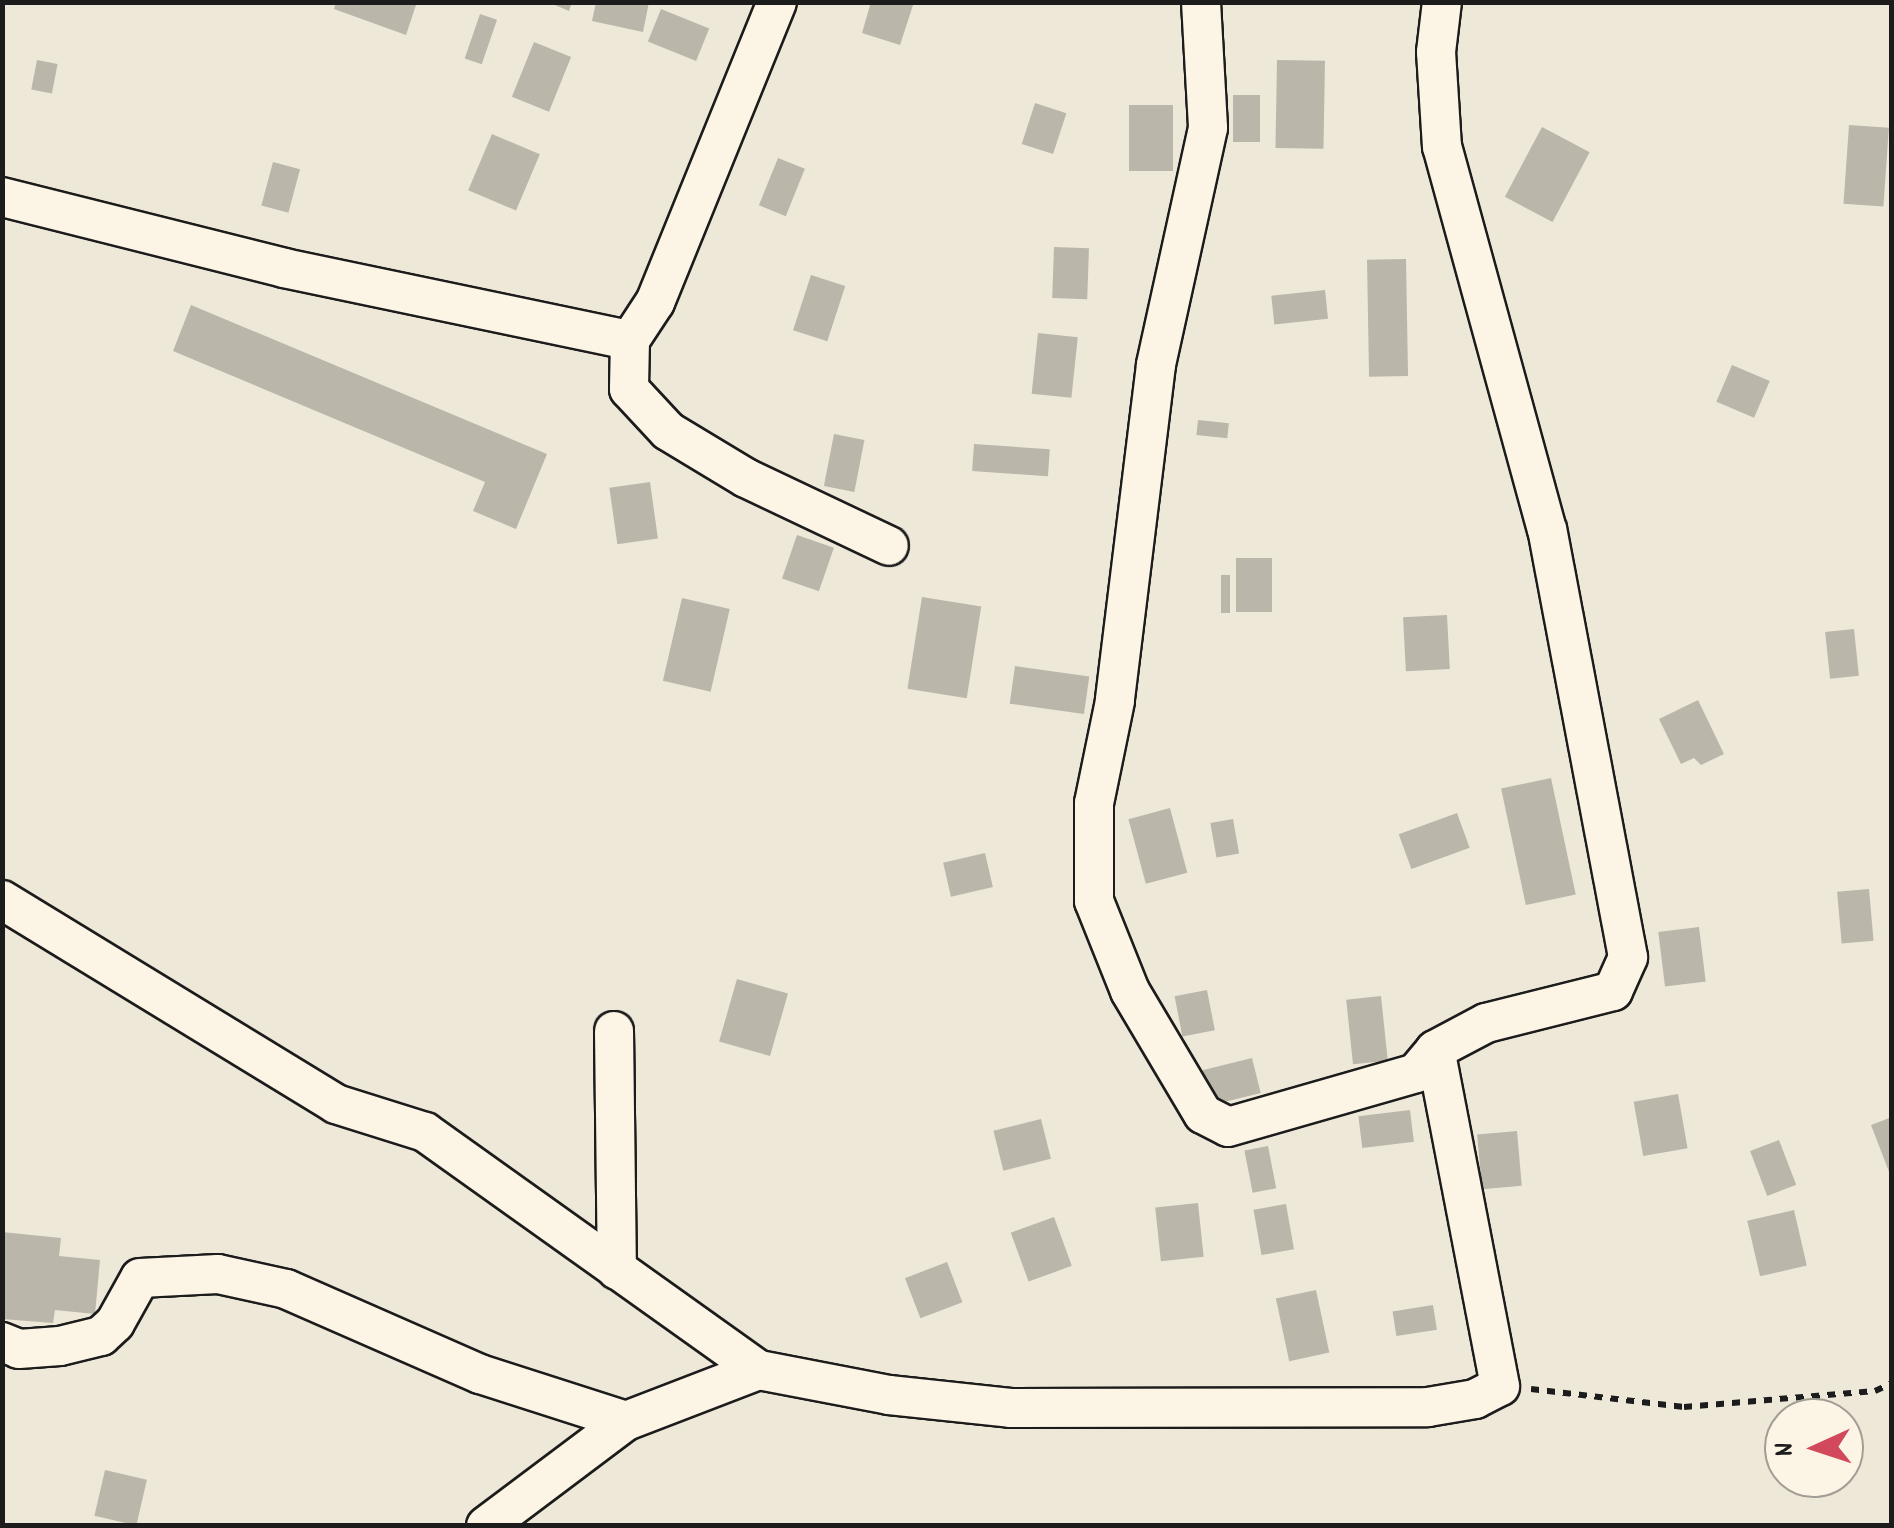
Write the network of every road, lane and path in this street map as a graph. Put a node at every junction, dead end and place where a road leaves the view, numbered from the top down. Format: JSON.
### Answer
{"nodes":[{"id":1,"x":778,"y":2,"type":"edge"},
{"id":2,"x":1201,"y":2,"type":"edge"},
{"id":3,"x":1442,"y":2,"type":"edge"},
{"id":4,"x":2,"y":197,"type":"edge"},
{"id":5,"x":630,"y":340,"type":"junction"},
{"id":6,"x":889,"y":546,"type":"dead end"},
{"id":7,"x":2,"y":900,"type":"edge"},
{"id":8,"x":614,"y":1031,"type":"dead end"},
{"id":9,"x":1435,"y":1050,"type":"junction"},
{"id":10,"x":618,"y":1270,"type":"junction"},
{"id":11,"x":2,"y":1342,"type":"edge"},
{"id":12,"x":758,"y":1370,"type":"junction"},
{"id":13,"x":1892,"y":1384,"type":"edge"},
{"id":14,"x":1500,"y":1386,"type":"junction"},
{"id":15,"x":626,"y":1420,"type":"junction"},
{"id":16,"x":486,"y":1526,"type":"edge"}],
"edges":[{"from":1,"to":5,"type":"street"},
{"from":2,"to":9,"type":"street"},
{"from":3,"to":9,"type":"street"},
{"from":4,"to":5,"type":"street"},
{"from":5,"to":6,"type":"street"},
{"from":7,"to":10,"type":"street"},
{"from":8,"to":10,"type":"street"},
{"from":9,"to":14,"type":"street"},
{"from":10,"to":12,"type":"street"},
{"from":11,"to":15,"type":"street"},
{"from":12,"to":14,"type":"street"},
{"from":12,"to":15,"type":"street"},
{"from":13,"to":14,"type":"path"},
{"from":15,"to":16,"type":"street"}]}
